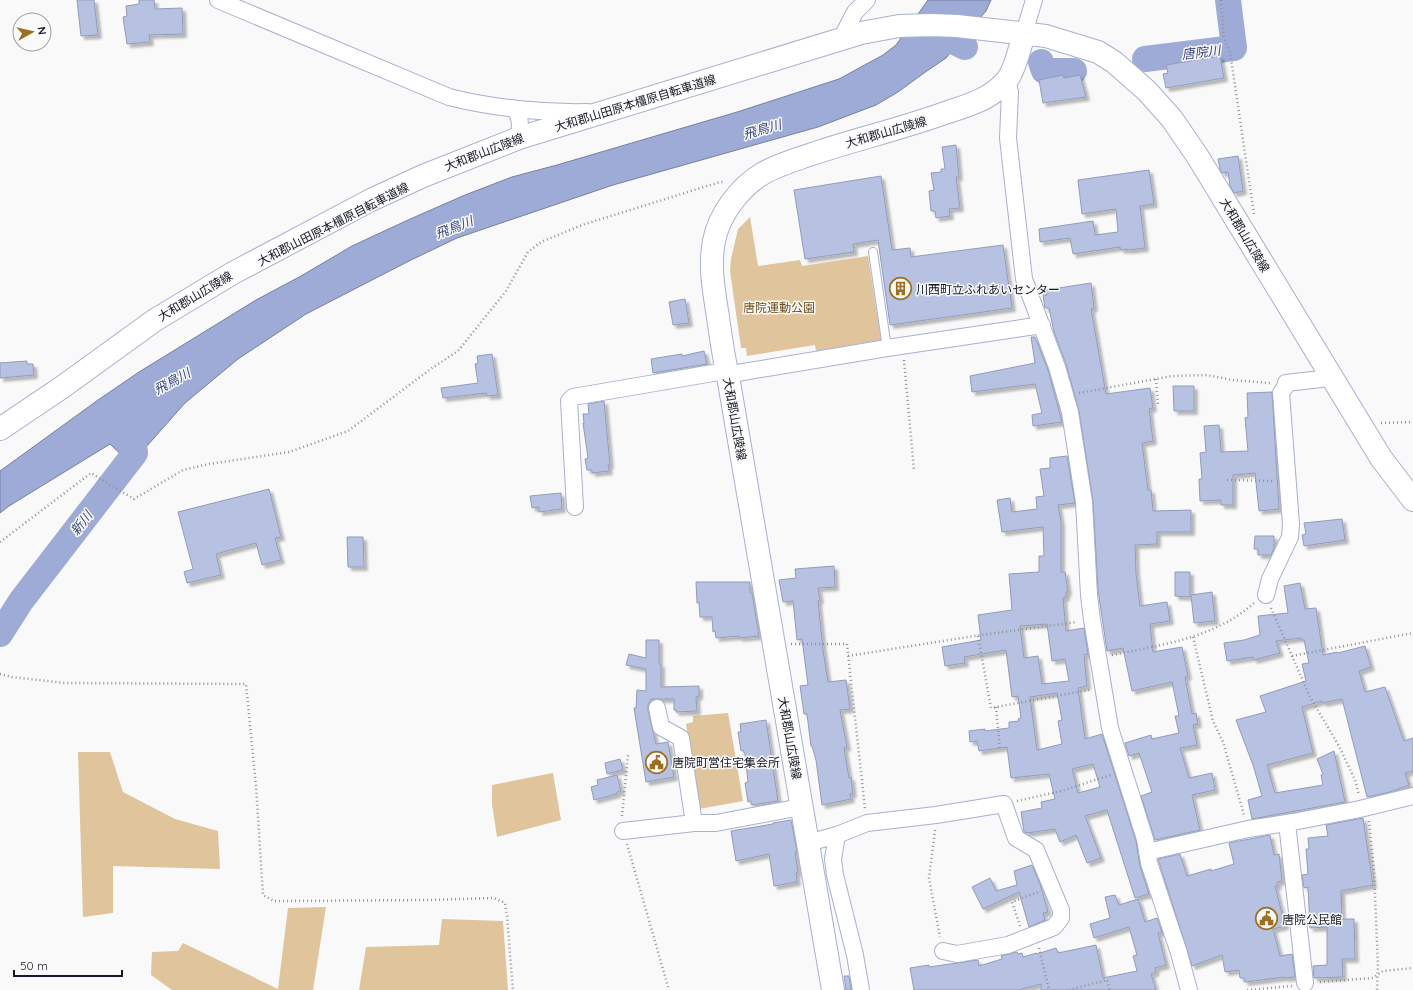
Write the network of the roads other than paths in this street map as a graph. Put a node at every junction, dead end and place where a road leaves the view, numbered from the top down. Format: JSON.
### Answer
{"nodes":[{"id":1,"x":218,"y":0,"type":"edge"},
{"id":2,"x":867,"y":0,"type":"edge"},
{"id":3,"x":1034,"y":0,"type":"edge"},
{"id":4,"x":1024,"y":33,"type":"junction"},
{"id":5,"x":851,"y":36,"type":"junction"},
{"id":6,"x":1007,"y":81,"type":"junction"},
{"id":7,"x":513,"y":108,"type":"junction"},
{"id":8,"x":599,"y":112,"type":"junction"},
{"id":9,"x":519,"y":138,"type":"junction"},
{"id":10,"x":873,"y":252,"type":"dead end"},
{"id":11,"x":1042,"y":325,"type":"junction"},
{"id":12,"x":887,"y":348,"type":"junction"},
{"id":13,"x":727,"y":373,"type":"junction"},
{"id":14,"x":1331,"y":375,"type":"junction"},
{"id":15,"x":0,"y":429,"type":"edge"},
{"id":16,"x":1413,"y":500,"type":"edge"},
{"id":17,"x":575,"y":507,"type":"dead end"},
{"id":18,"x":1266,"y":595,"type":"road end"},
{"id":19,"x":657,"y":708,"type":"dead end"},
{"id":20,"x":1413,"y":796,"type":"edge"},
{"id":21,"x":801,"y":806,"type":"junction"},
{"id":22,"x":694,"y":823,"type":"junction"},
{"id":23,"x":1287,"y":823,"type":"junction"},
{"id":24,"x":623,"y":831,"type":"road end"},
{"id":25,"x":837,"y":835,"type":"junction"},
{"id":26,"x":808,"y":843,"type":"junction"},
{"id":27,"x":1148,"y":852,"type":"junction"},
{"id":28,"x":943,"y":951,"type":"road end"},
{"id":29,"x":1305,"y":983,"type":"dead end"},
{"id":30,"x":833,"y":990,"type":"edge"},
{"id":31,"x":861,"y":990,"type":"edge"},
{"id":32,"x":1189,"y":990,"type":"edge"}],
"edges":[{"from":1,"to":7,"type":"street"},
{"from":2,"to":5,"type":"street"},
{"from":3,"to":4,"type":"street"},
{"from":4,"to":5,"type":"main road","name":"大和郡山広陵線"},
{"from":4,"to":6,"type":"main road","name":"大和郡山広陵線"},
{"from":4,"to":14,"type":"main road","name":"大和郡山広陵線"},
{"from":5,"to":8,"type":"main road","name":"大和郡山広陵線"},
{"from":6,"to":11,"type":"street"},
{"from":6,"to":13,"type":"main road","name":"大和郡山広陵線"},
{"from":7,"to":8,"type":"street"},
{"from":7,"to":9,"type":"street"},
{"from":8,"to":9,"type":"main road","name":"大和郡山広陵線"},
{"from":9,"to":15,"type":"main road","name":"大和郡山広陵線"},
{"from":10,"to":12,"type":"lane"},
{"from":11,"to":12,"type":"street"},
{"from":11,"to":27,"type":"street"},
{"from":12,"to":13,"type":"street"},
{"from":13,"to":17,"type":"street"},
{"from":13,"to":21,"type":"main road","name":"大和郡山広陵線"},
{"from":14,"to":16,"type":"main road","name":"大和郡山広陵線"},
{"from":14,"to":18,"type":"street"},
{"from":19,"to":22,"type":"street"},
{"from":20,"to":23,"type":"street"},
{"from":21,"to":22,"type":"street"},
{"from":21,"to":26,"type":"main road","name":"大和郡山広陵線"},
{"from":22,"to":24,"type":"street"},
{"from":23,"to":27,"type":"street"},
{"from":23,"to":29,"type":"street"},
{"from":25,"to":26,"type":"street"},
{"from":25,"to":28,"type":"street"},
{"from":25,"to":31,"type":"street"},
{"from":26,"to":30,"type":"main road","name":"大和郡山広陵線"},
{"from":27,"to":32,"type":"street"}]}
